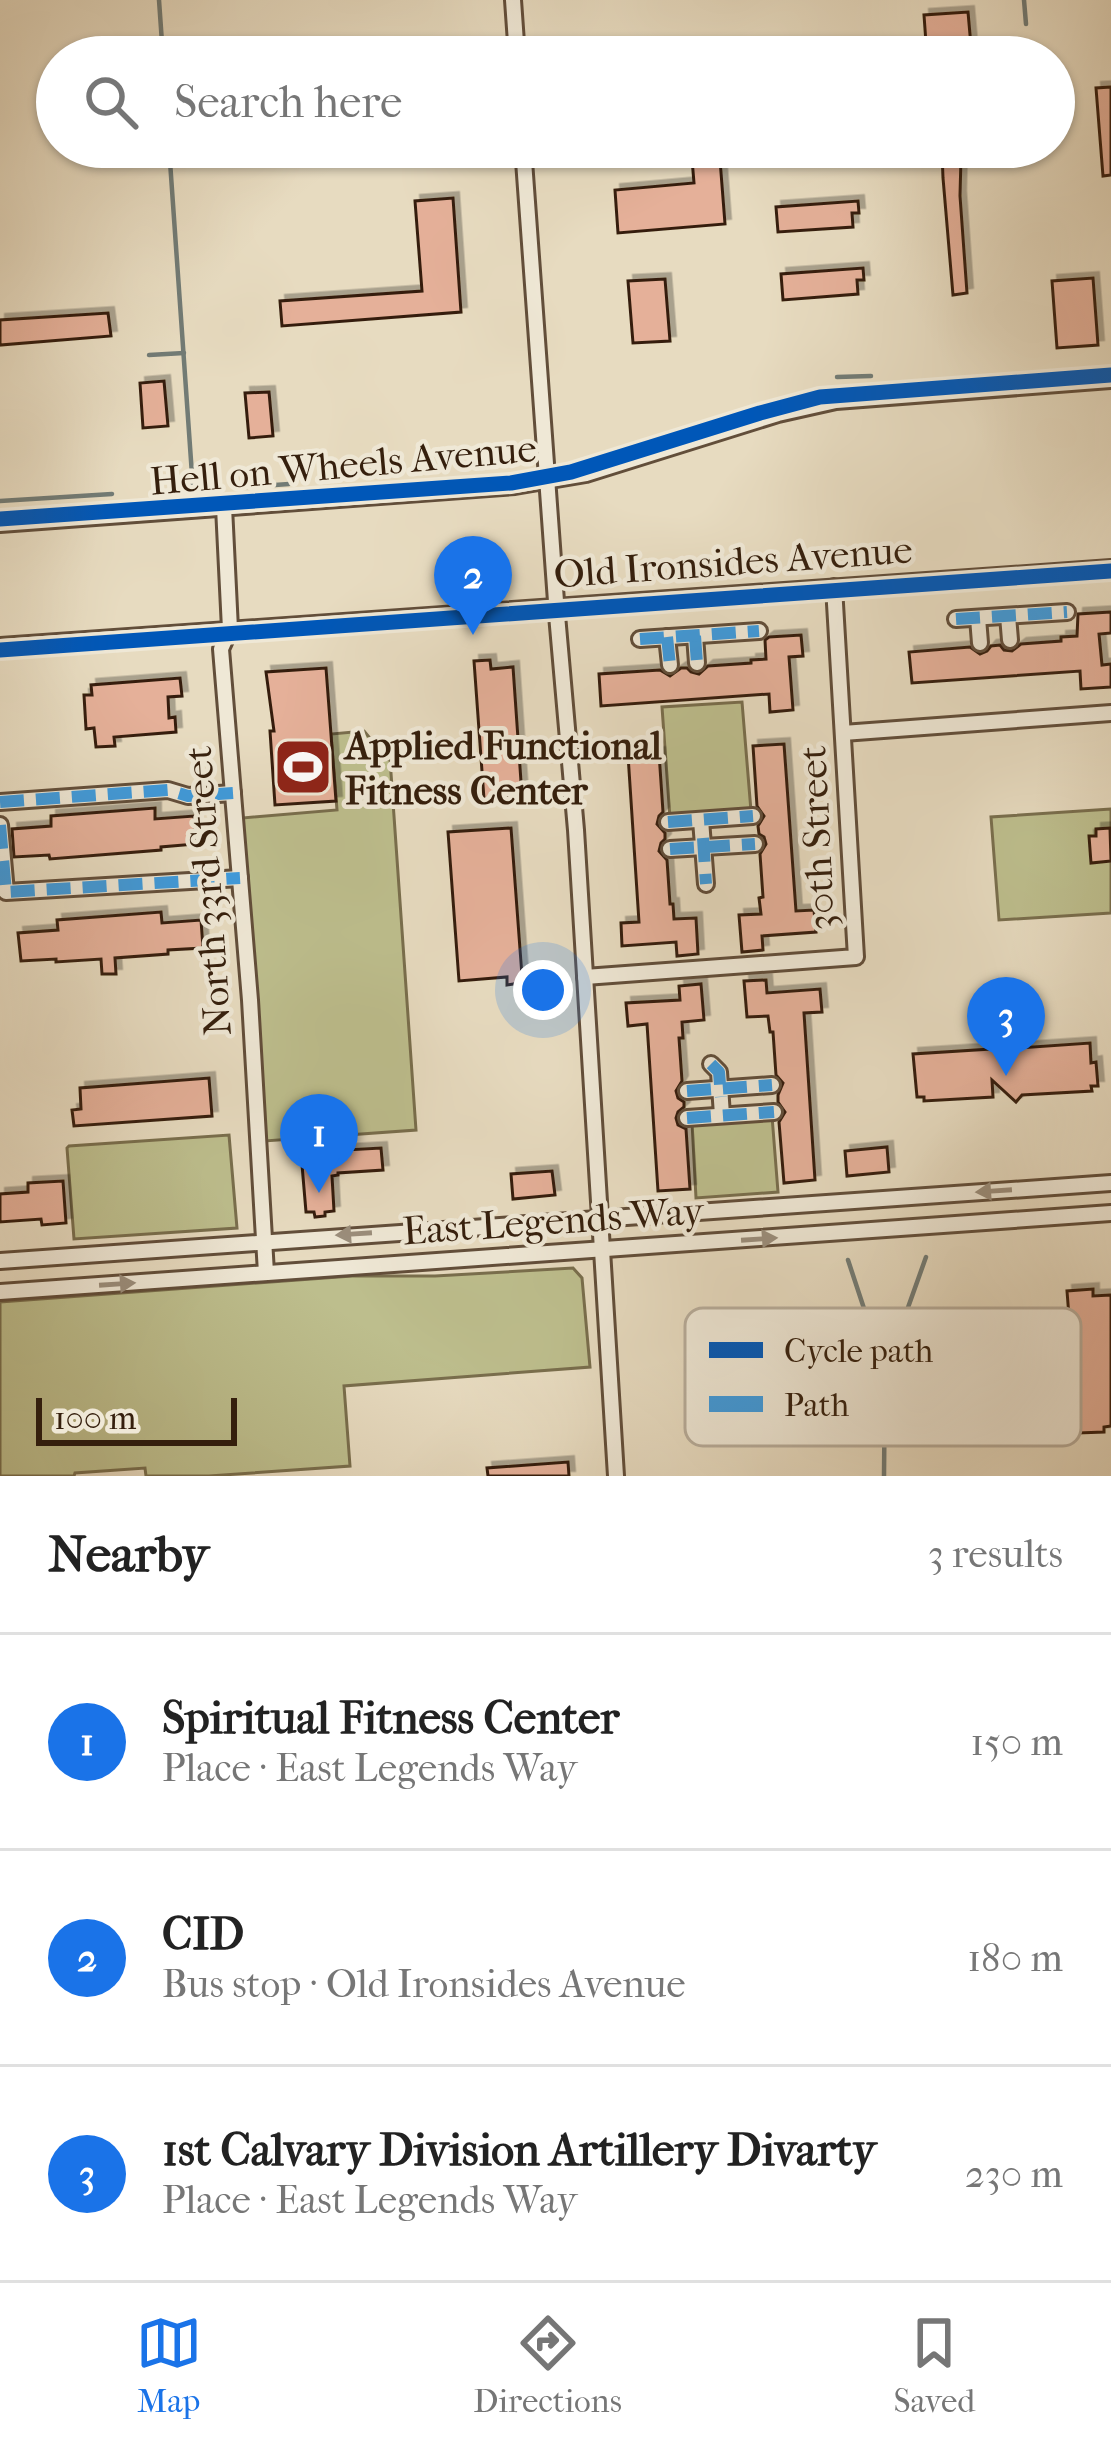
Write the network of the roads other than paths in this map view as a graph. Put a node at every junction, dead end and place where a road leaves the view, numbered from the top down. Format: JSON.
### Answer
{"nodes":[{"id":1,"x":513,"y":0,"type":"edge"},
{"id":2,"x":516,"y":36,"type":"edge"},
{"id":3,"x":526,"y":168,"type":"edge"},
{"id":4,"x":1111,"y":380,"type":"edge"},
{"id":5,"x":548,"y":481,"type":"junction"},
{"id":6,"x":224,"y":507,"type":"junction"},
{"id":7,"x":0,"y":524,"type":"edge"},
{"id":8,"x":1111,"y":568,"type":"edge"},
{"id":9,"x":834,"y":587,"type":"junction"},
{"id":10,"x":556,"y":607,"type":"junction"},
{"id":11,"x":1067,"y":612,"type":"dead end"},
{"id":12,"x":1008,"y":616,"type":"junction"},
{"id":13,"x":979,"y":618,"type":"junction"},
{"id":14,"x":956,"y":620,"type":"dead end"},
{"id":15,"x":230,"y":629,"type":"junction"},
{"id":16,"x":759,"y":631,"type":"dead end"},
{"id":17,"x":695,"y":635,"type":"junction"},
{"id":18,"x":668,"y":638,"type":"junction"},
{"id":19,"x":640,"y":639,"type":"dead end"},
{"id":20,"x":1010,"y":640,"type":"dead end"},
{"id":21,"x":980,"y":643,"type":"dead end"},
{"id":22,"x":0,"y":646,"type":"edge"},
{"id":23,"x":697,"y":664,"type":"dead end"},
{"id":24,"x":670,"y":665,"type":"dead end"},
{"id":25,"x":1111,"y":713,"type":"edge"},
{"id":26,"x":843,"y":733,"type":"junction"},
{"id":27,"x":233,"y":793,"type":"junction"},
{"id":28,"x":0,"y":802,"type":"edge"},
{"id":29,"x":753,"y":816,"type":"dead end"},
{"id":30,"x":701,"y":820,"type":"junction"},
{"id":31,"x":668,"y":822,"type":"dead end"},
{"id":32,"x":0,"y":825,"type":"edge"},
{"id":33,"x":755,"y":844,"type":"dead end"},
{"id":34,"x":703,"y":847,"type":"junction"},
{"id":35,"x":670,"y":849,"type":"dead end"},
{"id":36,"x":240,"y":878,"type":"junction"},
{"id":37,"x":706,"y":884,"type":"dead end"},
{"id":38,"x":585,"y":976,"type":"junction"},
{"id":39,"x":711,"y":1064,"type":"dead end"},
{"id":40,"x":772,"y":1085,"type":"dead end"},
{"id":41,"x":720,"y":1088,"type":"junction"},
{"id":42,"x":687,"y":1091,"type":"dead end"},
{"id":43,"x":774,"y":1112,"type":"dead end"},
{"id":44,"x":722,"y":1115,"type":"junction"},
{"id":45,"x":687,"y":1118,"type":"dead end"},
{"id":46,"x":1111,"y":1183,"type":"edge"},
{"id":47,"x":1111,"y":1213,"type":"edge"},
{"id":48,"x":598,"y":1220,"type":"junction"},
{"id":49,"x":264,"y":1241,"type":"junction"},
{"id":50,"x":601,"y":1250,"type":"junction"},
{"id":51,"x":0,"y":1261,"type":"edge"},
{"id":52,"x":266,"y":1273,"type":"junction"},
{"id":53,"x":0,"y":1292,"type":"edge"},
{"id":54,"x":616,"y":1476,"type":"edge"}],
"edges":[{"from":1,"to":2,"type":"street"},
{"from":3,"to":5,"type":"street"},
{"from":4,"to":5,"type":"street","name":"Hell on Wheels Avenue"},
{"from":5,"to":6,"type":"street","name":"Hell on Wheels Avenue"},
{"from":5,"to":10,"type":"street"},
{"from":6,"to":7,"type":"street","name":"Hell on Wheels Avenue"},
{"from":6,"to":15,"type":"street","name":"North 33rd Street"},
{"from":8,"to":9,"type":"street","name":"Old Ironsides Avenue"},
{"from":9,"to":10,"type":"street","name":"Old Ironsides Avenue"},
{"from":9,"to":26,"type":"street","name":"30th Street"},
{"from":10,"to":15,"type":"street","name":"Old Ironsides Avenue"},
{"from":10,"to":38,"type":"street"},
{"from":11,"to":12,"type":"street"},
{"from":12,"to":13,"type":"street"},
{"from":12,"to":20,"type":"street"},
{"from":13,"to":14,"type":"street"},
{"from":13,"to":21,"type":"street"},
{"from":15,"to":22,"type":"street","name":"Old Ironsides Avenue"},
{"from":15,"to":27,"type":"street","name":"North 33rd Street"},
{"from":16,"to":17,"type":"street"},
{"from":17,"to":18,"type":"street"},
{"from":17,"to":23,"type":"street"},
{"from":18,"to":19,"type":"street"},
{"from":18,"to":24,"type":"street"},
{"from":25,"to":26,"type":"street"},
{"from":26,"to":38,"type":"street","name":"30th Street"},
{"from":27,"to":28,"type":"street"},
{"from":27,"to":36,"type":"street","name":"North 33rd Street"},
{"from":29,"to":30,"type":"street"},
{"from":30,"to":31,"type":"street"},
{"from":30,"to":34,"type":"street"},
{"from":32,"to":36,"type":"street"},
{"from":33,"to":34,"type":"street"},
{"from":34,"to":35,"type":"street"},
{"from":34,"to":37,"type":"street"},
{"from":36,"to":49,"type":"street","name":"North 33rd Street"},
{"from":38,"to":48,"type":"street"},
{"from":39,"to":41,"type":"street"},
{"from":40,"to":41,"type":"street"},
{"from":41,"to":42,"type":"street"},
{"from":41,"to":44,"type":"street"},
{"from":43,"to":44,"type":"street"},
{"from":44,"to":45,"type":"street"},
{"from":46,"to":48,"type":"street","name":"East Legends Way","one_way":true},
{"from":50,"to":47,"type":"street","name":"East Legends Way","one_way":true},
{"from":48,"to":49,"type":"street","name":"East Legends Way","one_way":true},
{"from":48,"to":50,"type":"street"},
{"from":49,"to":51,"type":"street","name":"East Legends Way"},
{"from":49,"to":52,"type":"street","name":"North 33rd Street"},
{"from":50,"to":52,"type":"street","name":"East Legends Way"},
{"from":50,"to":54,"type":"street"},
{"from":53,"to":52,"type":"street","name":"East Legends Way","one_way":true}]}
